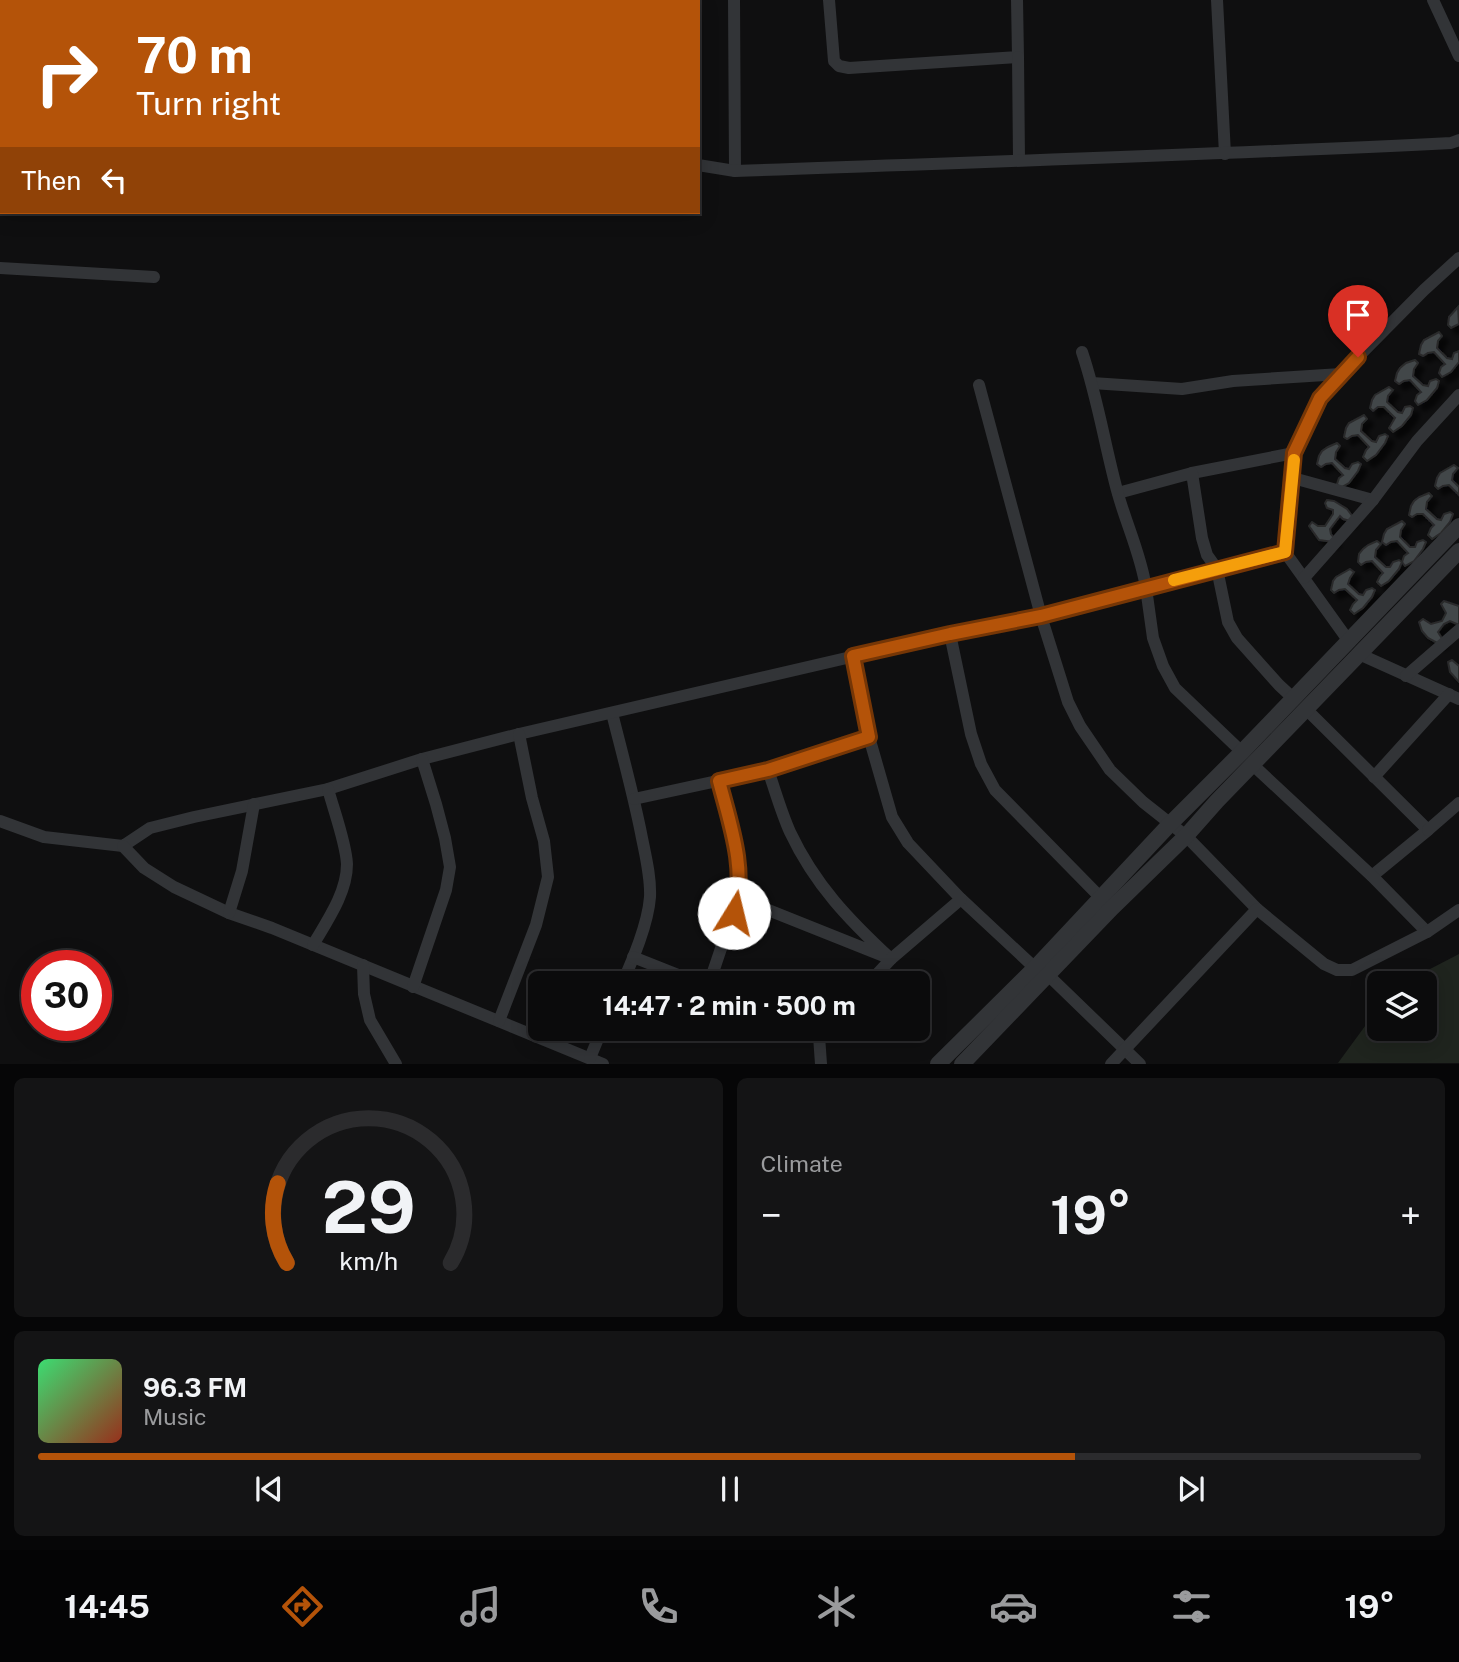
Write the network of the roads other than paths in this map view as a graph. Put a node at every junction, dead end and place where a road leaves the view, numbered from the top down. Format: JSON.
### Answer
{"nodes":[{"id":1,"x":734,"y":0,"type":"edge"},
{"id":2,"x":829,"y":0,"type":"edge"},
{"id":3,"x":1017,"y":0,"type":"edge"},
{"id":4,"x":1217,"y":0,"type":"edge"},
{"id":5,"x":1433,"y":0,"type":"edge"},
{"id":6,"x":1459,"y":56,"type":"edge"},
{"id":7,"x":1018,"y":57,"type":"junction"},
{"id":8,"x":1459,"y":141,"type":"edge"},
{"id":9,"x":1225,"y":154,"type":"junction"},
{"id":10,"x":1019,"y":160,"type":"junction"},
{"id":11,"x":700,"y":165,"type":"edge"},
{"id":12,"x":735,"y":171,"type":"junction"},
{"id":13,"x":1459,"y":258,"type":"edge"},
{"id":14,"x":0,"y":268,"type":"edge"},
{"id":15,"x":154,"y":276,"type":"dead end"},
{"id":16,"x":1083,"y":352,"type":"dead end"},
{"id":17,"x":1341,"y":374,"type":"junction"},
{"id":18,"x":1093,"y":383,"type":"junction"},
{"id":19,"x":979,"y":385,"type":"dead end"},
{"id":20,"x":1459,"y":395,"type":"edge"},
{"id":21,"x":1294,"y":453,"type":"junction"},
{"id":22,"x":1192,"y":473,"type":"junction"},
{"id":23,"x":1293,"y":478,"type":"junction"},
{"id":24,"x":1118,"y":493,"type":"junction"},
{"id":25,"x":1373,"y":500,"type":"junction"},
{"id":26,"x":1459,"y":526,"type":"edge"},
{"id":27,"x":1459,"y":551,"type":"edge"},
{"id":28,"x":1285,"y":552,"type":"junction"},
{"id":29,"x":1217,"y":569,"type":"junction"},
{"id":30,"x":1304,"y":578,"type":"junction"},
{"id":31,"x":1146,"y":588,"type":"junction"},
{"id":32,"x":1041,"y":616,"type":"junction"},
{"id":33,"x":1459,"y":631,"type":"edge"},
{"id":34,"x":950,"y":634,"type":"junction"},
{"id":35,"x":1348,"y":640,"type":"junction"},
{"id":36,"x":1359,"y":654,"type":"junction"},
{"id":37,"x":853,"y":656,"type":"junction"},
{"id":38,"x":1406,"y":676,"type":"junction"},
{"id":39,"x":1454,"y":697,"type":"edge"},
{"id":40,"x":1300,"y":704,"type":"junction"},
{"id":41,"x":612,"y":713,"type":"junction"},
{"id":42,"x":519,"y":734,"type":"junction"},
{"id":43,"x":869,"y":737,"type":"junction"},
{"id":44,"x":1247,"y":758,"type":"junction"},
{"id":45,"x":422,"y":759,"type":"junction"},
{"id":46,"x":768,"y":770,"type":"junction"},
{"id":47,"x":1374,"y":777,"type":"junction"},
{"id":48,"x":719,"y":781,"type":"junction"},
{"id":49,"x":328,"y":789,"type":"junction"},
{"id":50,"x":634,"y":799,"type":"junction"},
{"id":51,"x":1459,"y":803,"type":"edge"},
{"id":52,"x":254,"y":804,"type":"junction"},
{"id":53,"x":0,"y":821,"type":"edge"},
{"id":54,"x":1170,"y":824,"type":"junction"},
{"id":55,"x":1428,"y":830,"type":"junction"},
{"id":56,"x":1186,"y":836,"type":"junction"},
{"id":57,"x":123,"y":846,"type":"junction"},
{"id":58,"x":1372,"y":876,"type":"junction"},
{"id":59,"x":1100,"y":897,"type":"junction"},
{"id":60,"x":738,"y":898,"type":"junction"},
{"id":61,"x":961,"y":899,"type":"junction"},
{"id":62,"x":1258,"y":909,"type":"junction"},
{"id":63,"x":1459,"y":910,"type":"edge"},
{"id":64,"x":229,"y":913,"type":"junction"},
{"id":65,"x":1427,"y":932,"type":"junction"},
{"id":66,"x":313,"y":945,"type":"junction"},
{"id":67,"x":634,"y":957,"type":"junction"},
{"id":68,"x":891,"y":959,"type":"junction"},
{"id":69,"x":363,"y":965,"type":"junction"},
{"id":70,"x":628,"y":971,"type":"edge"},
{"id":71,"x":669,"y":971,"type":"edge"},
{"id":72,"x":713,"y":971,"type":"edge"},
{"id":73,"x":880,"y":971,"type":"edge"},
{"id":74,"x":1041,"y":971,"type":"junction"},
{"id":75,"x":413,"y":987,"type":"junction"},
{"id":76,"x":499,"y":1021,"type":"junction"},
{"id":77,"x":600,"y":1041,"type":"edge"},
{"id":78,"x":822,"y":1041,"type":"edge"},
{"id":79,"x":1125,"y":1050,"type":"junction"},
{"id":80,"x":596,"y":1061,"type":"edge"},
{"id":81,"x":396,"y":1063,"type":"edge"},
{"id":82,"x":821,"y":1063,"type":"edge"},
{"id":83,"x":938,"y":1063,"type":"edge"},
{"id":84,"x":962,"y":1063,"type":"edge"},
{"id":85,"x":1111,"y":1063,"type":"edge"},
{"id":86,"x":1140,"y":1063,"type":"edge"}],
"edges":[{"from":1,"to":12,"type":"street"},
{"from":2,"to":7,"type":"street"},
{"from":3,"to":7,"type":"street"},
{"from":4,"to":9,"type":"street"},
{"from":5,"to":6,"type":"street"},
{"from":7,"to":10,"type":"street"},
{"from":8,"to":9,"type":"street"},
{"from":9,"to":10,"type":"street"},
{"from":10,"to":12,"type":"street"},
{"from":11,"to":12,"type":"street"},
{"from":13,"to":17,"type":"street"},
{"from":14,"to":15,"type":"street"},
{"from":16,"to":18,"type":"street"},
{"from":17,"to":18,"type":"street"},
{"from":17,"to":21,"type":"street"},
{"from":18,"to":24,"type":"street"},
{"from":19,"to":32,"type":"street"},
{"from":20,"to":25,"type":"street"},
{"from":21,"to":22,"type":"street"},
{"from":21,"to":23,"type":"street"},
{"from":22,"to":24,"type":"street"},
{"from":22,"to":29,"type":"street"},
{"from":23,"to":25,"type":"street"},
{"from":23,"to":28,"type":"street"},
{"from":24,"to":31,"type":"street"},
{"from":25,"to":30,"type":"street"},
{"from":26,"to":35,"type":"street"},
{"from":27,"to":36,"type":"street"},
{"from":28,"to":29,"type":"street"},
{"from":28,"to":30,"type":"street"},
{"from":29,"to":31,"type":"street"},
{"from":29,"to":40,"type":"street"},
{"from":30,"to":35,"type":"street"},
{"from":31,"to":32,"type":"street"},
{"from":31,"to":44,"type":"street"},
{"from":32,"to":34,"type":"street"},
{"from":32,"to":54,"type":"street"},
{"from":33,"to":38,"type":"street"},
{"from":34,"to":37,"type":"street"},
{"from":34,"to":59,"type":"street"},
{"from":35,"to":40,"type":"street"},
{"from":36,"to":38,"type":"street"},
{"from":36,"to":40,"type":"street"},
{"from":37,"to":41,"type":"street"},
{"from":37,"to":43,"type":"street"},
{"from":38,"to":39,"type":"street"},
{"from":39,"to":47,"type":"street"},
{"from":40,"to":44,"type":"street"},
{"from":40,"to":47,"type":"street"},
{"from":41,"to":42,"type":"street"},
{"from":41,"to":50,"type":"street"},
{"from":42,"to":45,"type":"street"},
{"from":42,"to":76,"type":"street"},
{"from":43,"to":46,"type":"street"},
{"from":43,"to":61,"type":"street"},
{"from":44,"to":54,"type":"street"},
{"from":44,"to":56,"type":"street"},
{"from":44,"to":58,"type":"street"},
{"from":45,"to":49,"type":"street"},
{"from":45,"to":75,"type":"street"},
{"from":46,"to":48,"type":"street"},
{"from":46,"to":68,"type":"street"},
{"from":47,"to":55,"type":"street"},
{"from":48,"to":50,"type":"street"},
{"from":48,"to":60,"type":"street"},
{"from":49,"to":52,"type":"street"},
{"from":49,"to":66,"type":"street"},
{"from":50,"to":67,"type":"street"},
{"from":51,"to":55,"type":"street"},
{"from":52,"to":57,"type":"street"},
{"from":52,"to":64,"type":"street"},
{"from":53,"to":57,"type":"street"},
{"from":54,"to":56,"type":"street"},
{"from":54,"to":59,"type":"street"},
{"from":55,"to":58,"type":"street"},
{"from":56,"to":62,"type":"street"},
{"from":56,"to":74,"type":"street"},
{"from":57,"to":64,"type":"street"},
{"from":58,"to":65,"type":"street"},
{"from":59,"to":74,"type":"street"},
{"from":60,"to":68,"type":"street"},
{"from":60,"to":72,"type":"street"},
{"from":61,"to":68,"type":"street"},
{"from":61,"to":74,"type":"street"},
{"from":62,"to":65,"type":"street"},
{"from":62,"to":79,"type":"street"},
{"from":63,"to":65,"type":"street"},
{"from":64,"to":66,"type":"street"},
{"from":66,"to":69,"type":"street"},
{"from":67,"to":70,"type":"street"},
{"from":67,"to":71,"type":"street"},
{"from":68,"to":73,"type":"street"},
{"from":69,"to":75,"type":"street"},
{"from":69,"to":81,"type":"street"},
{"from":74,"to":79,"type":"street"},
{"from":74,"to":83,"type":"street"},
{"from":74,"to":84,"type":"street"},
{"from":75,"to":76,"type":"street"},
{"from":76,"to":80,"type":"street"},
{"from":77,"to":80,"type":"street"},
{"from":78,"to":82,"type":"street"},
{"from":79,"to":85,"type":"street"},
{"from":79,"to":86,"type":"street"}]}
